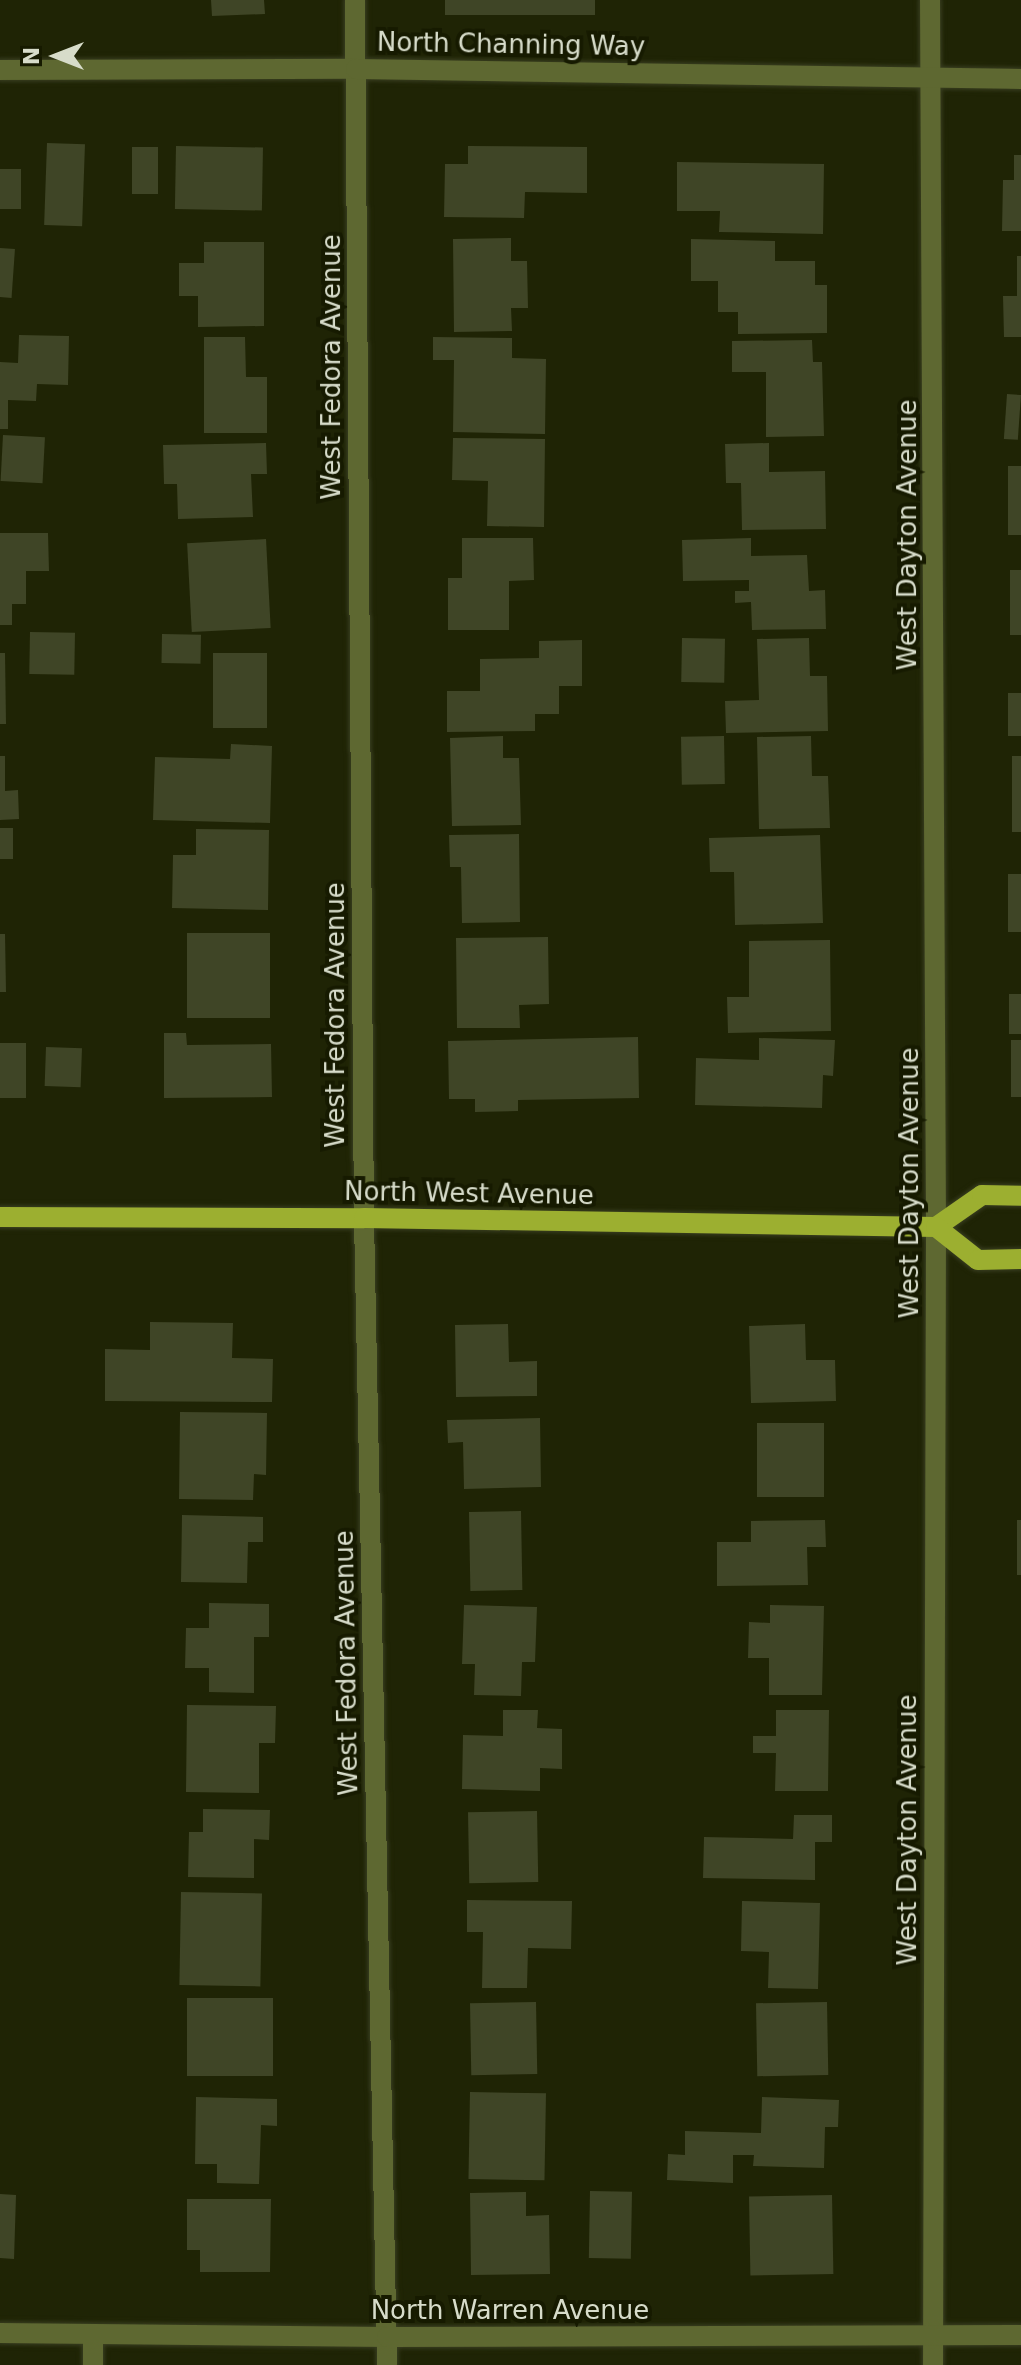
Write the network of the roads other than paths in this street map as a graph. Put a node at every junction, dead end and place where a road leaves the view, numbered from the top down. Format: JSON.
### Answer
{"nodes":[{"id":1,"x":355,"y":0,"type":"edge"},
{"id":2,"x":930,"y":0,"type":"edge"},
{"id":3,"x":356,"y":69,"type":"junction"},
{"id":4,"x":0,"y":70,"type":"edge"},
{"id":5,"x":932,"y":77,"type":"junction"},
{"id":6,"x":1021,"y":79,"type":"edge"},
{"id":7,"x":1021,"y":1196,"type":"edge"},
{"id":8,"x":0,"y":1217,"type":"edge"},
{"id":9,"x":364,"y":1218,"type":"junction"},
{"id":10,"x":936,"y":1227,"type":"junction"},
{"id":11,"x":1021,"y":1259,"type":"edge"},
{"id":12,"x":0,"y":2333,"type":"edge"},
{"id":13,"x":93,"y":2335,"type":"junction"},
{"id":14,"x":1021,"y":2335,"type":"edge"},
{"id":15,"x":933,"y":2336,"type":"junction"},
{"id":16,"x":387,"y":2337,"type":"junction"},
{"id":17,"x":93,"y":2365,"type":"edge"},
{"id":18,"x":387,"y":2365,"type":"edge"},
{"id":19,"x":933,"y":2365,"type":"edge"}],
"edges":[{"from":1,"to":3,"type":"street","name":"West Fedora Avenue"},
{"from":2,"to":5,"type":"street","name":"West Dayton Avenue"},
{"from":3,"to":4,"type":"street","name":"North Channing Way"},
{"from":3,"to":5,"type":"street","name":"North Channing Way"},
{"from":3,"to":9,"type":"street","name":"West Fedora Avenue"},
{"from":5,"to":6,"type":"street","name":"North Channing Way"},
{"from":5,"to":10,"type":"street","name":"West Dayton Avenue"},
{"from":7,"to":10,"type":"main road"},
{"from":8,"to":9,"type":"main road","name":"North West Avenue"},
{"from":9,"to":10,"type":"main road","name":"North West Avenue"},
{"from":9,"to":16,"type":"street","name":"West Fedora Avenue"},
{"from":10,"to":11,"type":"main road"},
{"from":10,"to":15,"type":"street","name":"West Dayton Avenue"},
{"from":12,"to":13,"type":"street","name":"North Warren Avenue"},
{"from":13,"to":16,"type":"street","name":"North Warren Avenue"},
{"from":13,"to":17,"type":"street"},
{"from":14,"to":15,"type":"street","name":"North Warren Avenue"},
{"from":15,"to":16,"type":"street","name":"North Warren Avenue"},
{"from":15,"to":19,"type":"street","name":"West Dayton Avenue"},
{"from":16,"to":18,"type":"street","name":"West Fedora Avenue"}]}
